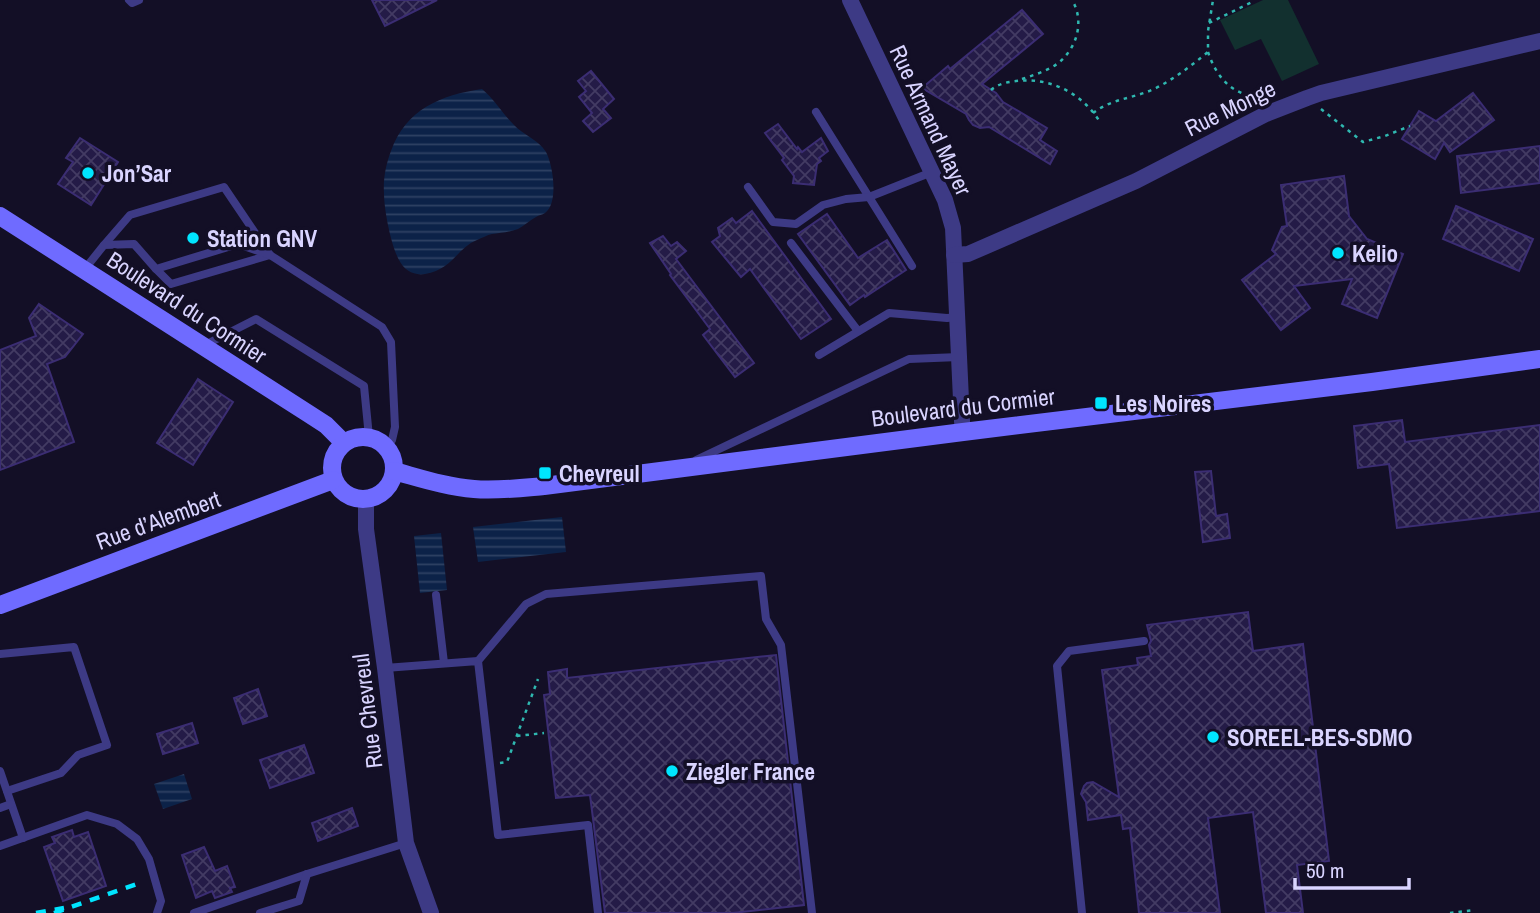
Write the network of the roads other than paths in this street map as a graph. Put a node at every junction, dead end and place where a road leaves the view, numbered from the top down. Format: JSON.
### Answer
{"nodes":[{"id":1,"x":129,"y":0,"type":"edge"},
{"id":2,"x":139,"y":0,"type":"edge"},
{"id":3,"x":850,"y":0,"type":"edge"},
{"id":4,"x":1540,"y":41,"type":"edge"},
{"id":5,"x":817,"y":111,"type":"dead end"},
{"id":6,"x":932,"y":172,"type":"junction"},
{"id":7,"x":748,"y":187,"type":"dead end"},
{"id":8,"x":869,"y":197,"type":"junction"},
{"id":9,"x":0,"y":216,"type":"edge"},
{"id":10,"x":791,"y":243,"type":"dead end"},
{"id":11,"x":104,"y":245,"type":"junction"},
{"id":12,"x":270,"y":255,"type":"junction"},
{"id":13,"x":954,"y":255,"type":"junction"},
{"id":14,"x":912,"y":266,"type":"dead end"},
{"id":15,"x":156,"y":269,"type":"junction"},
{"id":16,"x":84,"y":270,"type":"junction"},
{"id":17,"x":957,"y":317,"type":"junction"},
{"id":18,"x":858,"y":331,"type":"junction"},
{"id":19,"x":203,"y":346,"type":"junction"},
{"id":20,"x":819,"y":355,"type":"dead end"},
{"id":21,"x":958,"y":357,"type":"junction"},
{"id":22,"x":1540,"y":359,"type":"edge"},
{"id":23,"x":963,"y":432,"type":"junction"},
{"id":24,"x":369,"y":437,"type":"junction"},
{"id":25,"x":344,"y":443,"type":"junction"},
{"id":26,"x":387,"y":449,"type":"junction"},
{"id":27,"x":677,"y":469,"type":"junction"},
{"id":28,"x":394,"y":471,"type":"junction"},
{"id":29,"x":333,"y":480,"type":"junction"},
{"id":30,"x":366,"y":499,"type":"junction"},
{"id":31,"x":436,"y":595,"type":"dead end"},
{"id":32,"x":0,"y":605,"type":"edge"},
{"id":33,"x":1144,"y":641,"type":"dead end"},
{"id":34,"x":0,"y":654,"type":"edge"},
{"id":35,"x":478,"y":661,"type":"junction"},
{"id":36,"x":443,"y":663,"type":"junction"},
{"id":37,"x":385,"y":668,"type":"junction"},
{"id":38,"x":0,"y":771,"type":"edge"},
{"id":39,"x":7,"y":791,"type":"junction"},
{"id":40,"x":11,"y":804,"type":"junction"},
{"id":41,"x":0,"y":808,"type":"edge"},
{"id":42,"x":23,"y":838,"type":"junction"},
{"id":43,"x":406,"y":843,"type":"junction"},
{"id":44,"x":0,"y":846,"type":"edge"},
{"id":45,"x":307,"y":874,"type":"junction"},
{"id":46,"x":157,"y":913,"type":"edge"},
{"id":47,"x":194,"y":913,"type":"edge"},
{"id":48,"x":260,"y":913,"type":"edge"},
{"id":49,"x":431,"y":913,"type":"edge"},
{"id":50,"x":598,"y":913,"type":"edge"},
{"id":51,"x":812,"y":913,"type":"edge"},
{"id":52,"x":1082,"y":913,"type":"edge"}],
"edges":[{"from":1,"to":2,"type":"lane"},
{"from":3,"to":6,"type":"street","name":"Rue Armand Mayer"},
{"from":4,"to":13,"type":"street","name":"Rue Monge"},
{"from":5,"to":8,"type":"lane"},
{"from":6,"to":8,"type":"lane"},
{"from":6,"to":13,"type":"street","name":"Rue Armand Mayer"},
{"from":7,"to":8,"type":"lane"},
{"from":8,"to":14,"type":"lane"},
{"from":9,"to":16,"type":"street","name":"Boulevard du Cormier"},
{"from":10,"to":18,"type":"lane"},
{"from":11,"to":12,"type":"lane"},
{"from":11,"to":15,"type":"lane"},
{"from":11,"to":16,"type":"lane"},
{"from":12,"to":15,"type":"lane"},
{"from":12,"to":15,"type":"lane"},
{"from":12,"to":26,"type":"lane"},
{"from":13,"to":17,"type":"street","name":"Rue Armand Mayer"},
{"from":16,"to":19,"type":"street","name":"Boulevard du Cormier"},
{"from":17,"to":18,"type":"lane"},
{"from":17,"to":21,"type":"street","name":"Rue Armand Mayer"},
{"from":18,"to":20,"type":"lane"},
{"from":19,"to":24,"type":"lane"},
{"from":19,"to":25,"type":"street","name":"Boulevard du Cormier"},
{"from":21,"to":23,"type":"street","name":"Rue Armand Mayer"},
{"from":21,"to":27,"type":"lane"},
{"from":22,"to":23,"type":"street","name":"Boulevard du Cormier"},
{"from":23,"to":27,"type":"street","name":"Boulevard du Cormier"},
{"from":24,"to":25,"type":"street"},
{"from":24,"to":26,"type":"street"},
{"from":25,"to":29,"type":"street"},
{"from":26,"to":28,"type":"street"},
{"from":27,"to":28,"type":"street","name":"Boulevard du Cormier"},
{"from":28,"to":30,"type":"street"},
{"from":29,"to":30,"type":"street"},
{"from":29,"to":32,"type":"street","name":"Rue d’Alembert"},
{"from":30,"to":37,"type":"street","name":"Rue Chevreul"},
{"from":31,"to":36,"type":"lane"},
{"from":33,"to":52,"type":"lane"},
{"from":34,"to":39,"type":"lane"},
{"from":35,"to":36,"type":"lane"},
{"from":35,"to":50,"type":"lane"},
{"from":35,"to":51,"type":"lane"},
{"from":36,"to":37,"type":"lane"},
{"from":37,"to":43,"type":"street","name":"Rue Chevreul"},
{"from":38,"to":39,"type":"lane"},
{"from":39,"to":40,"type":"lane"},
{"from":40,"to":41,"type":"lane"},
{"from":40,"to":42,"type":"lane"},
{"from":42,"to":44,"type":"lane"},
{"from":42,"to":46,"type":"lane"},
{"from":43,"to":45,"type":"lane"},
{"from":43,"to":49,"type":"street","name":"Rue Chevreul"},
{"from":45,"to":47,"type":"lane"},
{"from":45,"to":48,"type":"lane"}]}
